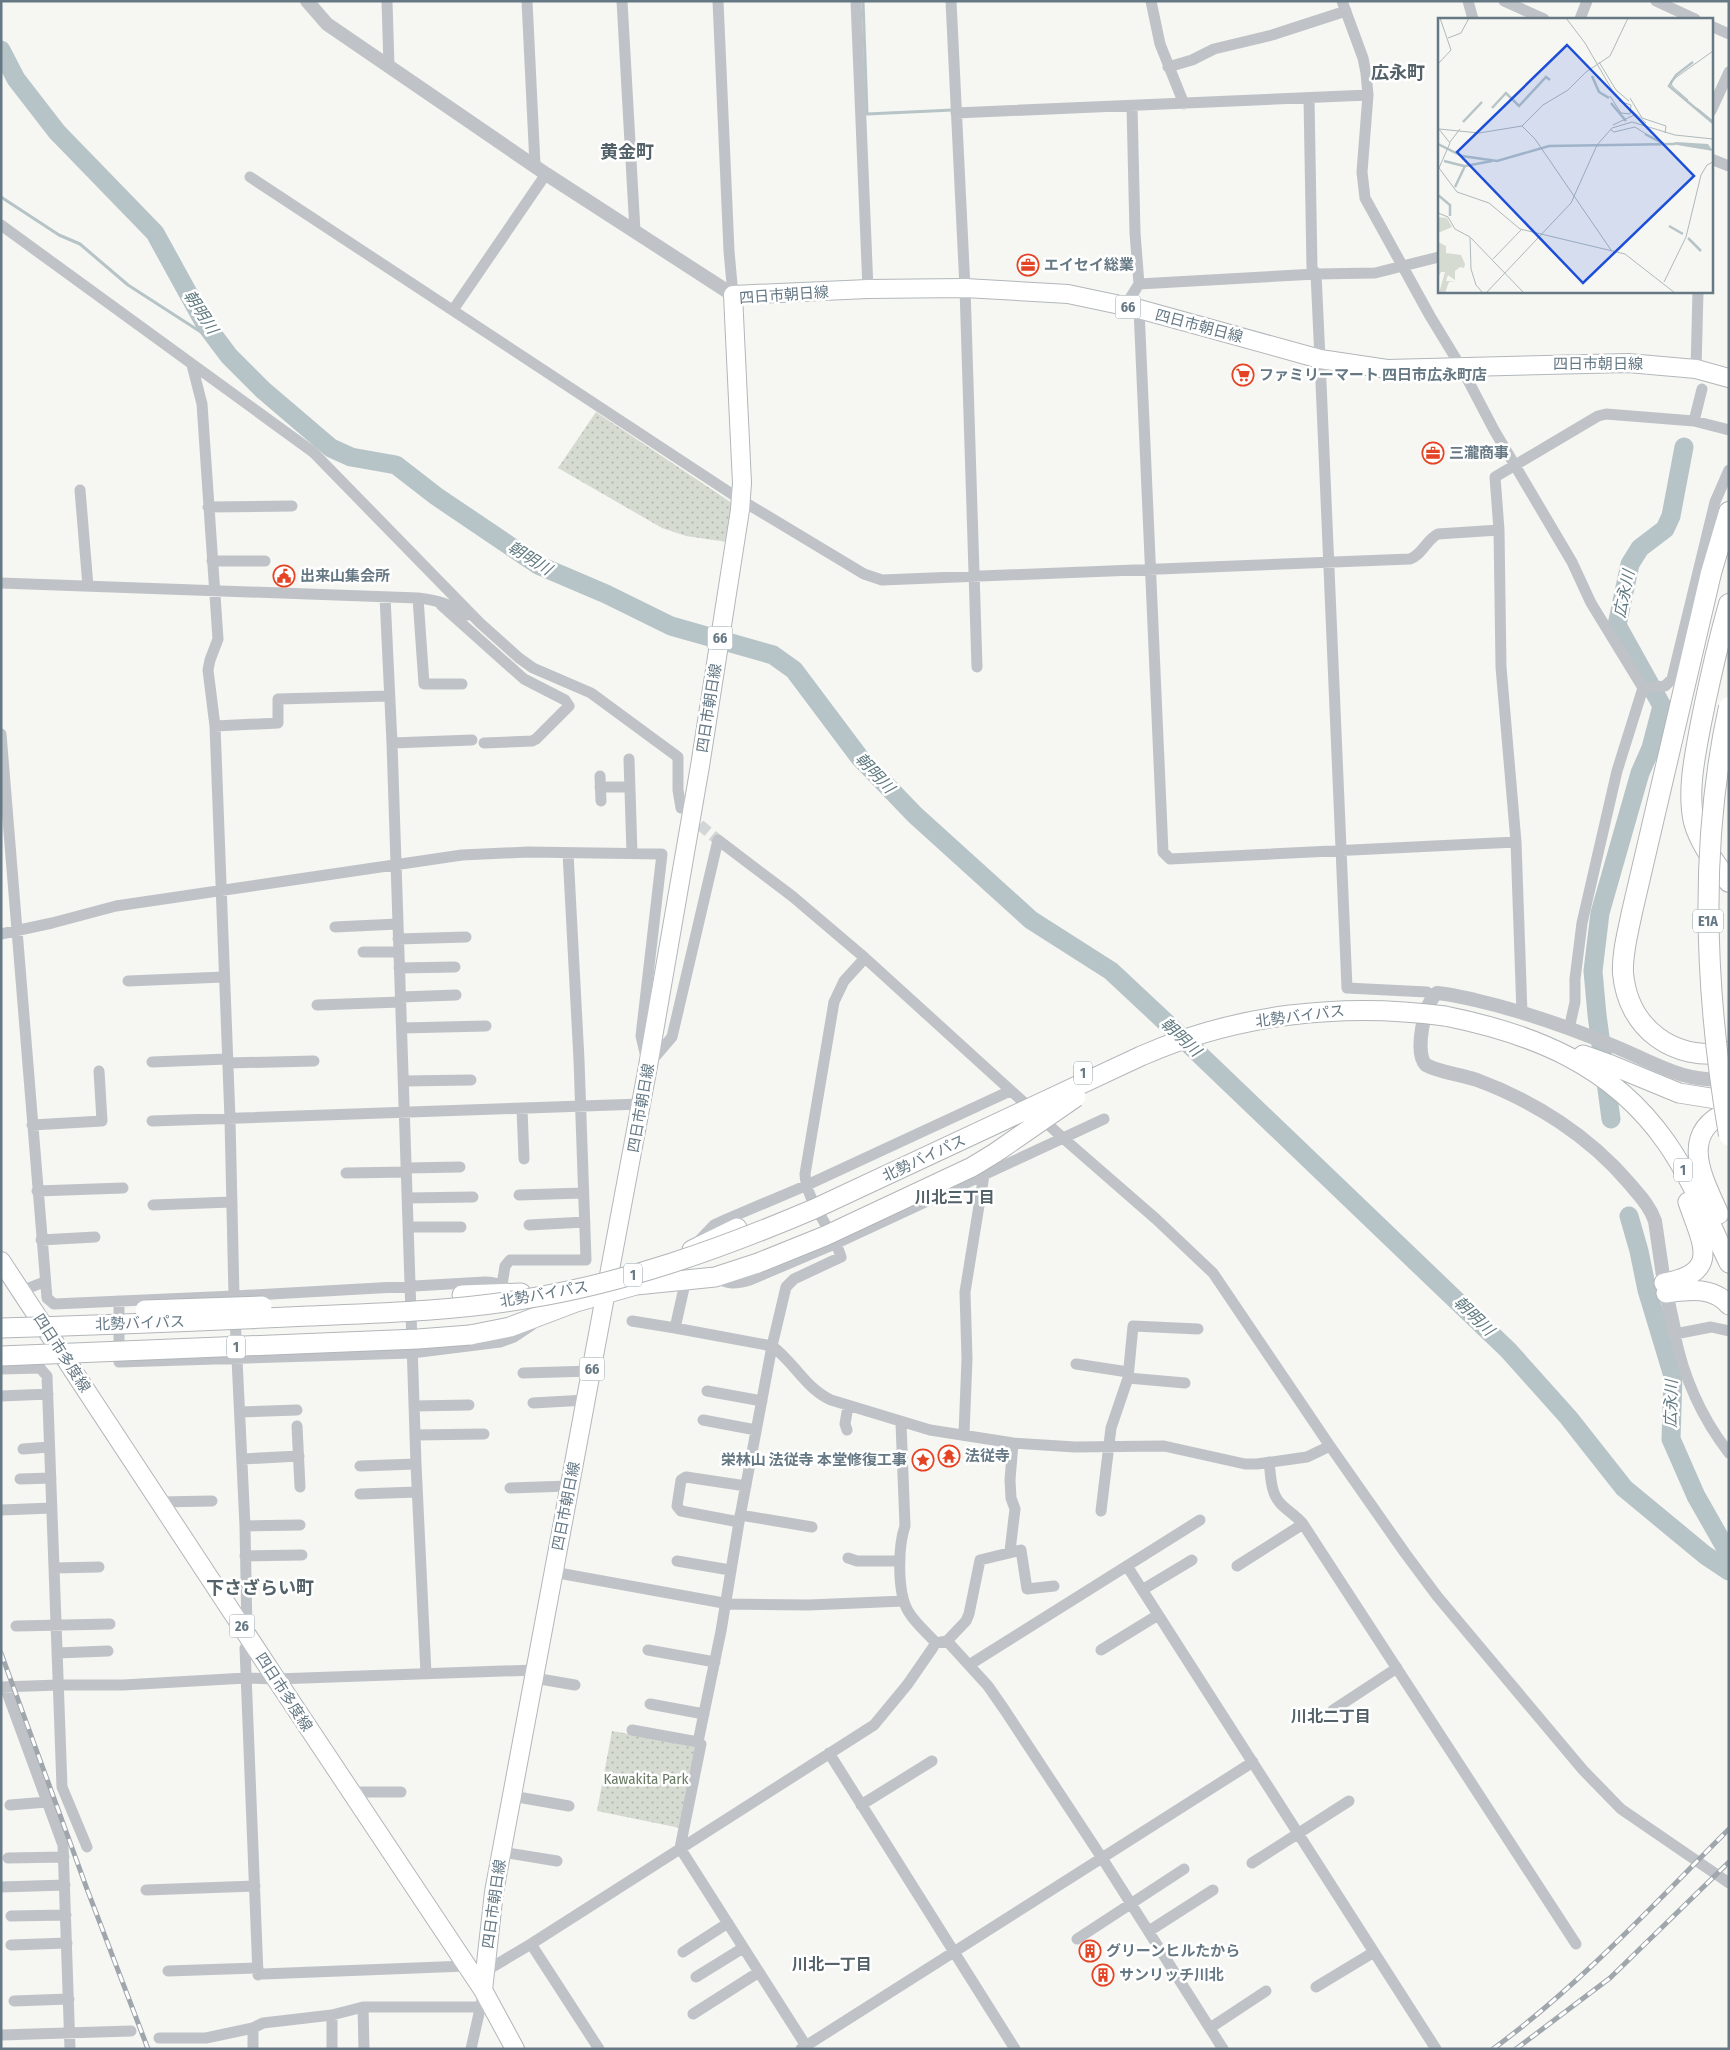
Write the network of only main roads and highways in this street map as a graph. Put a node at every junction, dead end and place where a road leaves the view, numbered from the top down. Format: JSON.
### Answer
{"nodes":[{"id":1,"x":1729,"y":378,"type":"edge"},
{"id":2,"x":1729,"y":512,"type":"edge"},
{"id":3,"x":1729,"y":554,"type":"edge"},
{"id":4,"x":1729,"y":604,"type":"edge"},
{"id":5,"x":1729,"y":707,"type":"edge"},
{"id":6,"x":1729,"y":882,"type":"edge"},
{"id":7,"x":1218,"y":1028,"type":"junction"},
{"id":8,"x":1729,"y":1038,"type":"edge"},
{"id":9,"x":1163,"y":1046,"type":"junction"},
{"id":10,"x":1729,"y":1052,"type":"edge"},
{"id":11,"x":1594,"y":1065,"type":"junction"},
{"id":12,"x":1622,"y":1094,"type":"junction"},
{"id":13,"x":1729,"y":1101,"type":"edge"},
{"id":14,"x":1729,"y":1111,"type":"edge"},
{"id":15,"x":1729,"y":1135,"type":"edge"},
{"id":16,"x":1729,"y":1239,"type":"edge"},
{"id":17,"x":1,"y":1261,"type":"edge"},
{"id":18,"x":1729,"y":1263,"type":"edge"},
{"id":19,"x":608,"y":1285,"type":"junction"},
{"id":20,"x":1729,"y":1305,"type":"edge"},
{"id":21,"x":1,"y":1316,"type":"edge"},
{"id":22,"x":1,"y":1328,"type":"edge"},
{"id":23,"x":1,"y":1356,"type":"edge"},
{"id":24,"x":482,"y":1998,"type":"junction"},
{"id":25,"x":515,"y":2049,"type":"edge"}],
"edges":[{"from":1,"to":19,"type":"main road","name":"四日市朝日線","number":"66"},
{"from":2,"to":10,"type":"highway"},
{"from":3,"to":8,"type":"highway"},
{"from":4,"to":6,"type":"highway"},
{"from":5,"to":15,"type":"highway","number":"E1A","bridge":true},
{"from":7,"to":9,"type":"highway","name":"北勢バイパス","number":"1","bridge":true},
{"from":7,"to":11,"type":"highway","name":"北勢バイパス","number":"1","bridge":true},
{"from":7,"to":19,"type":"highway","number":"1","bridge":true},
{"from":9,"to":19,"type":"highway","number":"1","bridge":true},
{"from":9,"to":22,"type":"highway","name":"北勢バイパス","number":"1","bridge":true},
{"from":11,"to":12,"type":"highway"},
{"from":11,"to":13,"type":"highway","number":"1"},
{"from":12,"to":18,"type":"highway","number":"1"},
{"from":12,"to":20,"type":"highway"},
{"from":14,"to":16,"type":"highway"},
{"from":17,"to":24,"type":"main road","name":"四日市多度線","number":"26"},
{"from":19,"to":21,"type":"highway","number":"1","bridge":true},
{"from":19,"to":23,"type":"highway","number":"1","bridge":true},
{"from":19,"to":24,"type":"main road","name":"四日市朝日線","number":"66"},
{"from":24,"to":25,"type":"main road","name":"四日市多度線","number":"26"}]}
